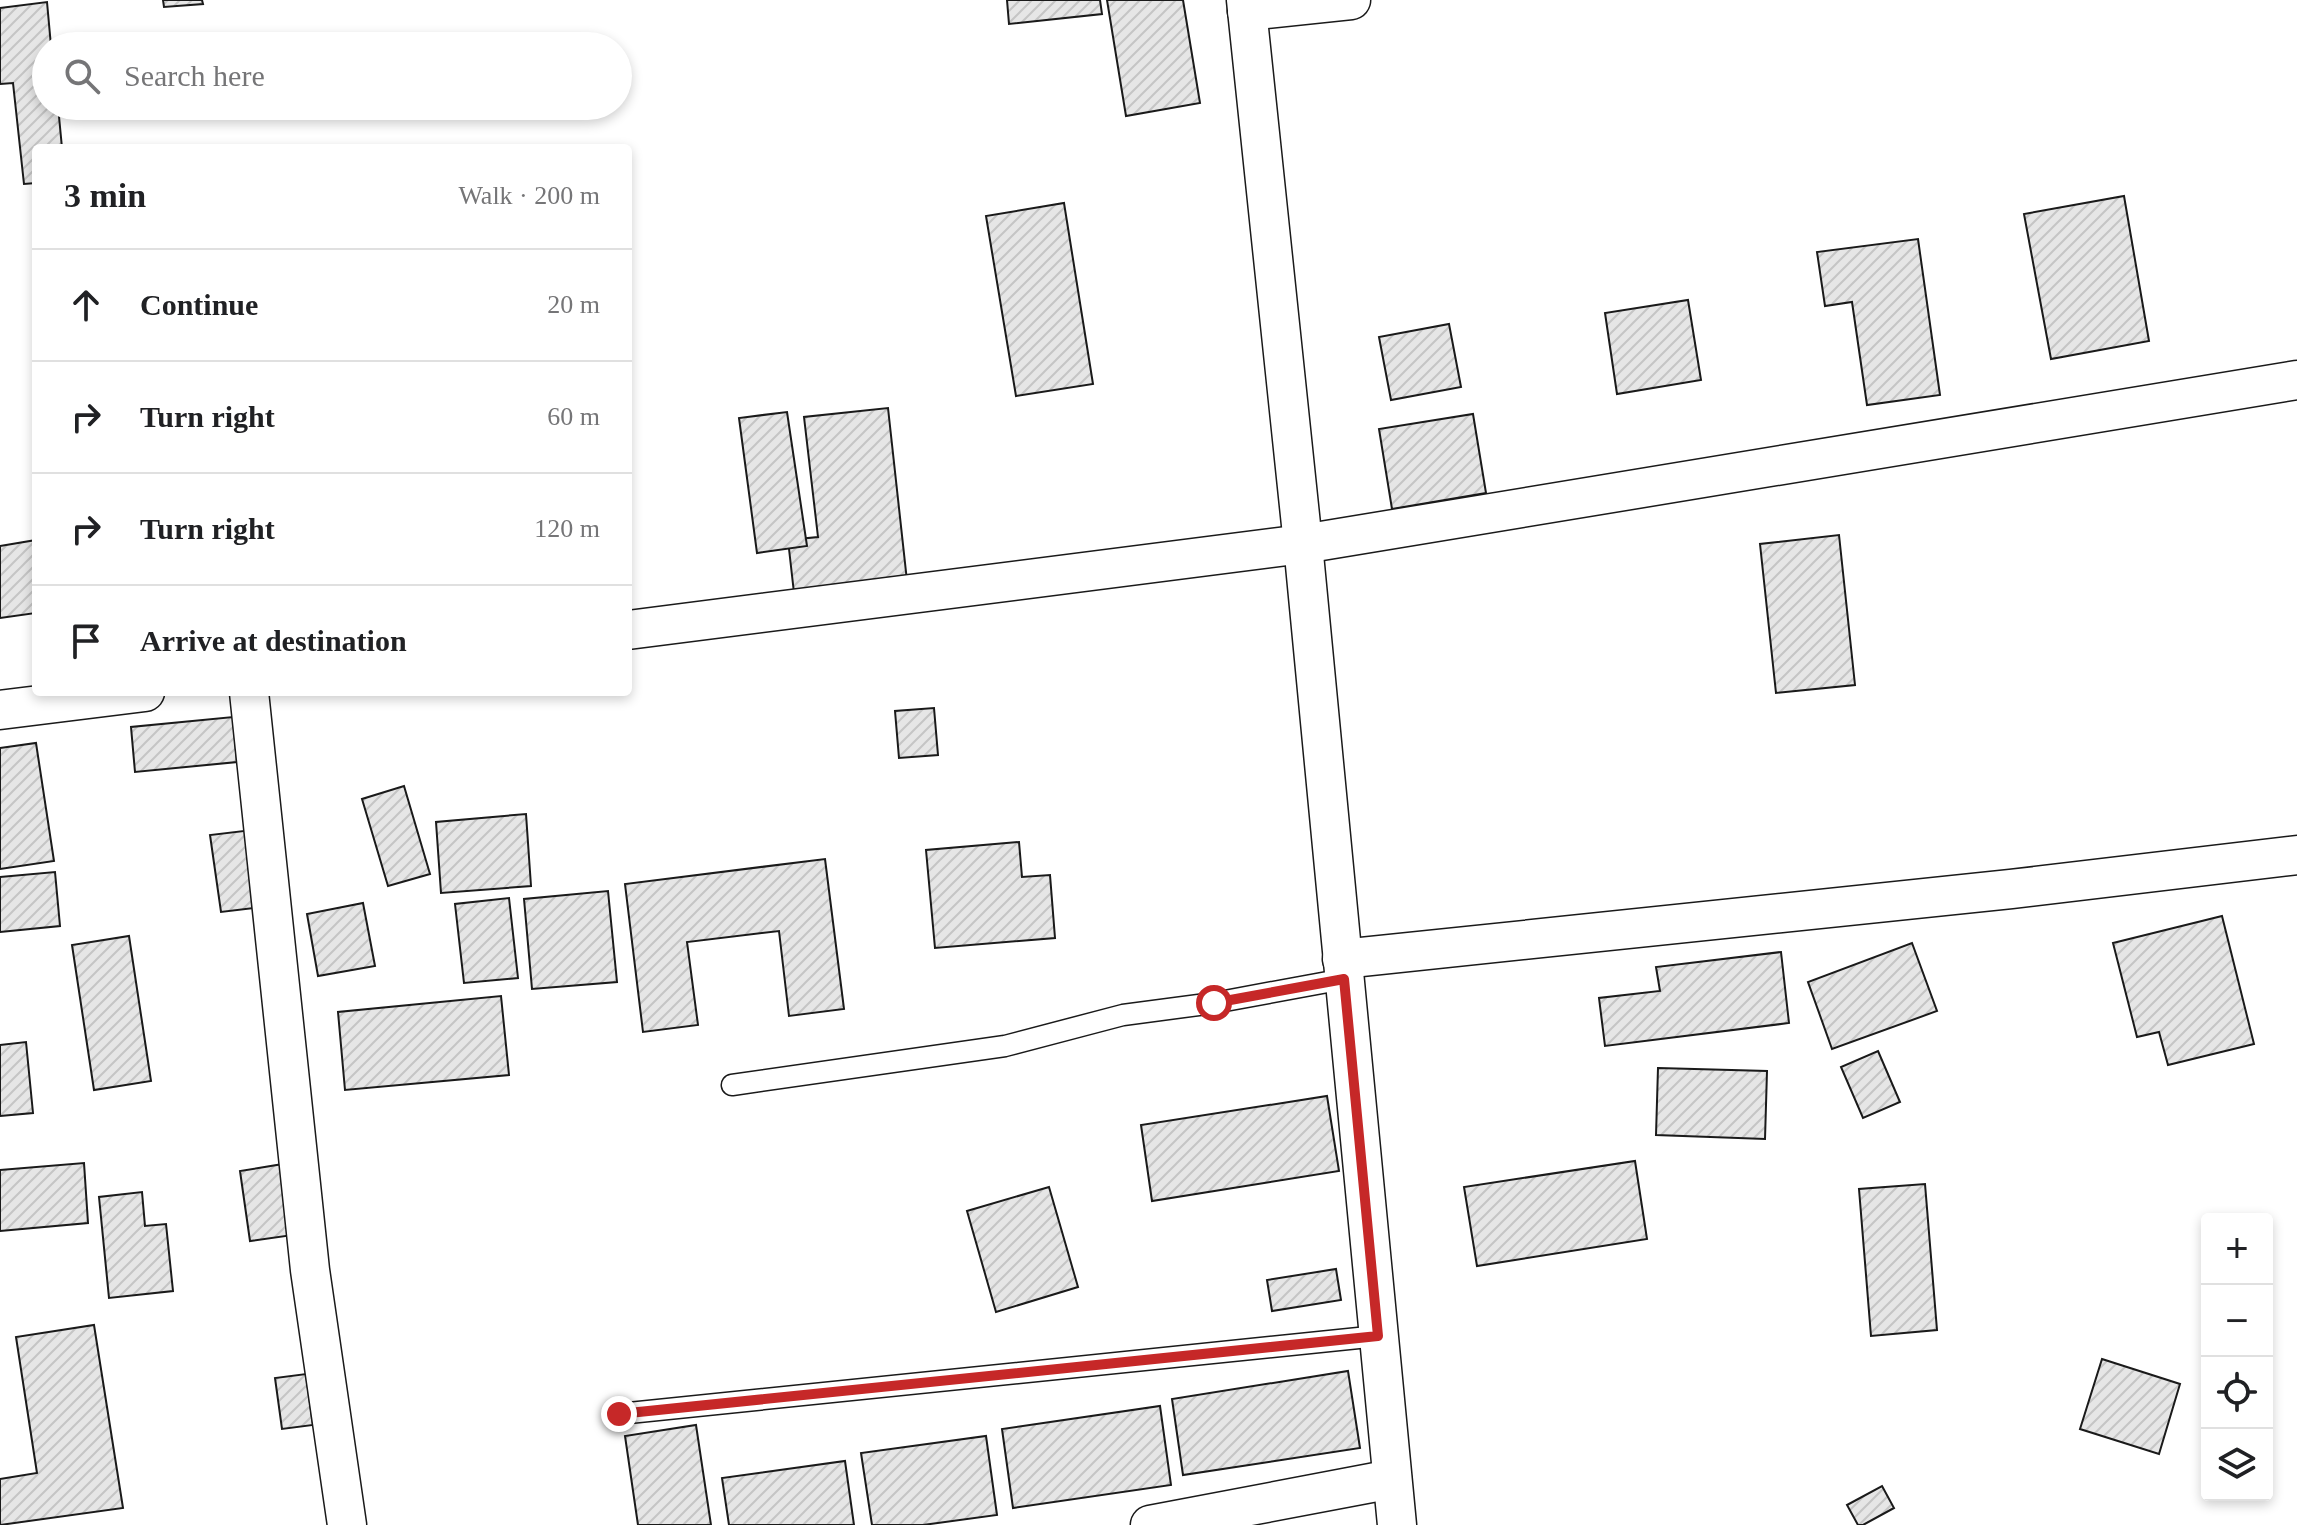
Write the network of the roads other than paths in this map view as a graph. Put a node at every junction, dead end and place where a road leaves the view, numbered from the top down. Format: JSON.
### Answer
{"nodes":[{"id":1,"x":1351,"y":0,"type":"edge"},
{"id":2,"x":1247,"y":6,"type":"edge"},
{"id":3,"x":2297,"y":380,"type":"edge"},
{"id":4,"x":1303,"y":544,"type":"junction"},
{"id":5,"x":632,"y":629,"type":"edge"},
{"id":6,"x":113,"y":696,"type":"edge"},
{"id":7,"x":249,"y":696,"type":"edge"},
{"id":8,"x":0,"y":710,"type":"edge"},
{"id":9,"x":2297,"y":855,"type":"edge"},
{"id":10,"x":1343,"y":969,"type":"junction"},
{"id":11,"x":732,"y":1085,"type":"dead end"},
{"id":12,"x":1378,"y":1336,"type":"junction"},
{"id":13,"x":619,"y":1414,"type":"dead end"},
{"id":14,"x":1392,"y":1479,"type":"junction"},
{"id":15,"x":347,"y":1525,"type":"edge"},
{"id":16,"x":1150,"y":1525,"type":"edge"},
{"id":17,"x":1397,"y":1525,"type":"edge"}],
"edges":[{"from":1,"to":2,"type":"street"},
{"from":2,"to":4,"type":"street"},
{"from":3,"to":4,"type":"street"},
{"from":4,"to":5,"type":"street"},
{"from":4,"to":10,"type":"street"},
{"from":6,"to":8,"type":"street"},
{"from":7,"to":15,"type":"street"},
{"from":9,"to":10,"type":"street"},
{"from":10,"to":11,"type":"lane"},
{"from":10,"to":12,"type":"street"},
{"from":12,"to":13,"type":"lane"},
{"from":12,"to":14,"type":"street"},
{"from":14,"to":16,"type":"street"},
{"from":14,"to":17,"type":"street"}]}
